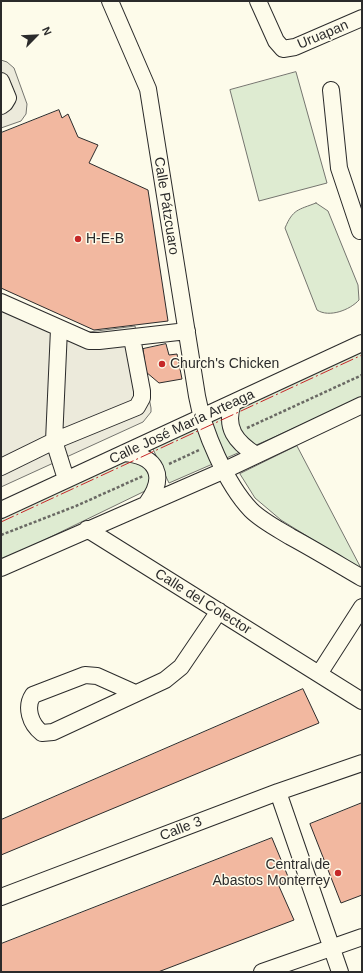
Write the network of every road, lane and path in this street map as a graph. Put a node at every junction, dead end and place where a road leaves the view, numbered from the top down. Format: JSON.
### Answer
{"nodes":[{"id":1,"x":110,"y":1,"type":"edge"},
{"id":2,"x":258,"y":1,"type":"edge"},
{"id":3,"x":362,"y":18,"type":"edge"},
{"id":4,"x":1,"y":81,"type":"edge"},
{"id":5,"x":331,"y":90,"type":"dead end"},
{"id":6,"x":1,"y":106,"type":"edge"},
{"id":7,"x":361,"y":232,"type":"edge"},
{"id":8,"x":1,"y":302,"type":"edge"},
{"id":9,"x":59,"y":329,"type":"junction"},
{"id":10,"x":187,"y":332,"type":"junction"},
{"id":11,"x":132,"y":338,"type":"junction"},
{"id":12,"x":362,"y":343,"type":"edge"},
{"id":13,"x":362,"y":375,"type":"edge"},
{"id":14,"x":233,"y":403,"type":"junction"},
{"id":15,"x":362,"y":405,"type":"edge"},
{"id":16,"x":201,"y":418,"type":"junction"},
{"id":17,"x":234,"y":434,"type":"junction"},
{"id":18,"x":54,"y":442,"type":"junction"},
{"id":19,"x":212,"y":444,"type":"junction"},
{"id":20,"x":124,"y":453,"type":"junction"},
{"id":21,"x":256,"y":455,"type":"junction"},
{"id":22,"x":1,"y":467,"type":"edge"},
{"id":23,"x":156,"y":470,"type":"junction"},
{"id":24,"x":225,"y":470,"type":"junction"},
{"id":25,"x":66,"y":479,"type":"junction"},
{"id":26,"x":147,"y":503,"type":"junction"},
{"id":27,"x":1,"y":510,"type":"edge"},
{"id":28,"x":88,"y":529,"type":"junction"},
{"id":29,"x":1,"y":535,"type":"edge"},
{"id":30,"x":1,"y":568,"type":"edge"},
{"id":31,"x":362,"y":578,"type":"edge"},
{"id":32,"x":362,"y":607,"type":"edge"},
{"id":33,"x":218,"y":611,"type":"junction"},
{"id":34,"x":318,"y":674,"type":"junction"},
{"id":35,"x":135,"y":693,"type":"junction"},
{"id":36,"x":362,"y":701,"type":"edge"},
{"id":37,"x":362,"y":763,"type":"edge"},
{"id":38,"x":278,"y":792,"type":"junction"},
{"id":39,"x":1,"y":897,"type":"edge"},
{"id":40,"x":362,"y":937,"type":"edge"},
{"id":41,"x":330,"y":947,"type":"junction"},
{"id":42,"x":262,"y":972,"type":"edge"},
{"id":43,"x":340,"y":972,"type":"edge"}],
"edges":[{"from":1,"to":10,"type":"street","name":"Calle Pátzcuaro"},
{"from":2,"to":3,"type":"street","name":"Uruapan"},
{"from":4,"to":6,"type":"street"},
{"from":5,"to":7,"type":"street"},
{"from":8,"to":9,"type":"street"},
{"from":9,"to":11,"type":"street"},
{"from":9,"to":18,"type":"street"},
{"from":10,"to":11,"type":"street"},
{"from":10,"to":16,"type":"street","name":"Calle Pátzcuaro"},
{"from":11,"to":18,"type":"street"},
{"from":12,"to":14,"type":"street","name":"Calle José María Arteaga"},
{"from":13,"to":17,"type":"path"},
{"from":14,"to":16,"type":"street","name":"Calle José María Arteaga"},
{"from":14,"to":17,"type":"street"},
{"from":15,"to":21,"type":"street"},
{"from":16,"to":19,"type":"street","name":"Calle Pátzcuaro"},
{"from":16,"to":20,"type":"street","name":"Calle José María Arteaga"},
{"from":17,"to":21,"type":"street"},
{"from":18,"to":22,"type":"street"},
{"from":18,"to":25,"type":"street"},
{"from":19,"to":23,"type":"path"},
{"from":19,"to":24,"type":"street","name":"Calle Pátzcuaro"},
{"from":20,"to":23,"type":"street"},
{"from":20,"to":25,"type":"street","name":"Calle José María Arteaga"},
{"from":21,"to":24,"type":"street"},
{"from":23,"to":26,"type":"street"},
{"from":23,"to":29,"type":"path"},
{"from":24,"to":26,"type":"street"},
{"from":24,"to":31,"type":"street","name":"Calle Pátzcuaro"},
{"from":25,"to":27,"type":"street","name":"Calle José María Arteaga"},
{"from":26,"to":28,"type":"street"},
{"from":28,"to":30,"type":"street"},
{"from":28,"to":33,"type":"street","name":"Calle del Colector"},
{"from":32,"to":34,"type":"street"},
{"from":33,"to":34,"type":"street","name":"Calle del Colector"},
{"from":33,"to":35,"type":"street"},
{"from":34,"to":36,"type":"street","name":"Calle del Colector"},
{"from":35,"to":35,"type":"street"},
{"from":37,"to":38,"type":"street","name":"Calle 3"},
{"from":38,"to":39,"type":"street","name":"Calle 3"},
{"from":38,"to":41,"type":"street"},
{"from":40,"to":41,"type":"street"},
{"from":41,"to":42,"type":"street"},
{"from":41,"to":43,"type":"street"}]}
